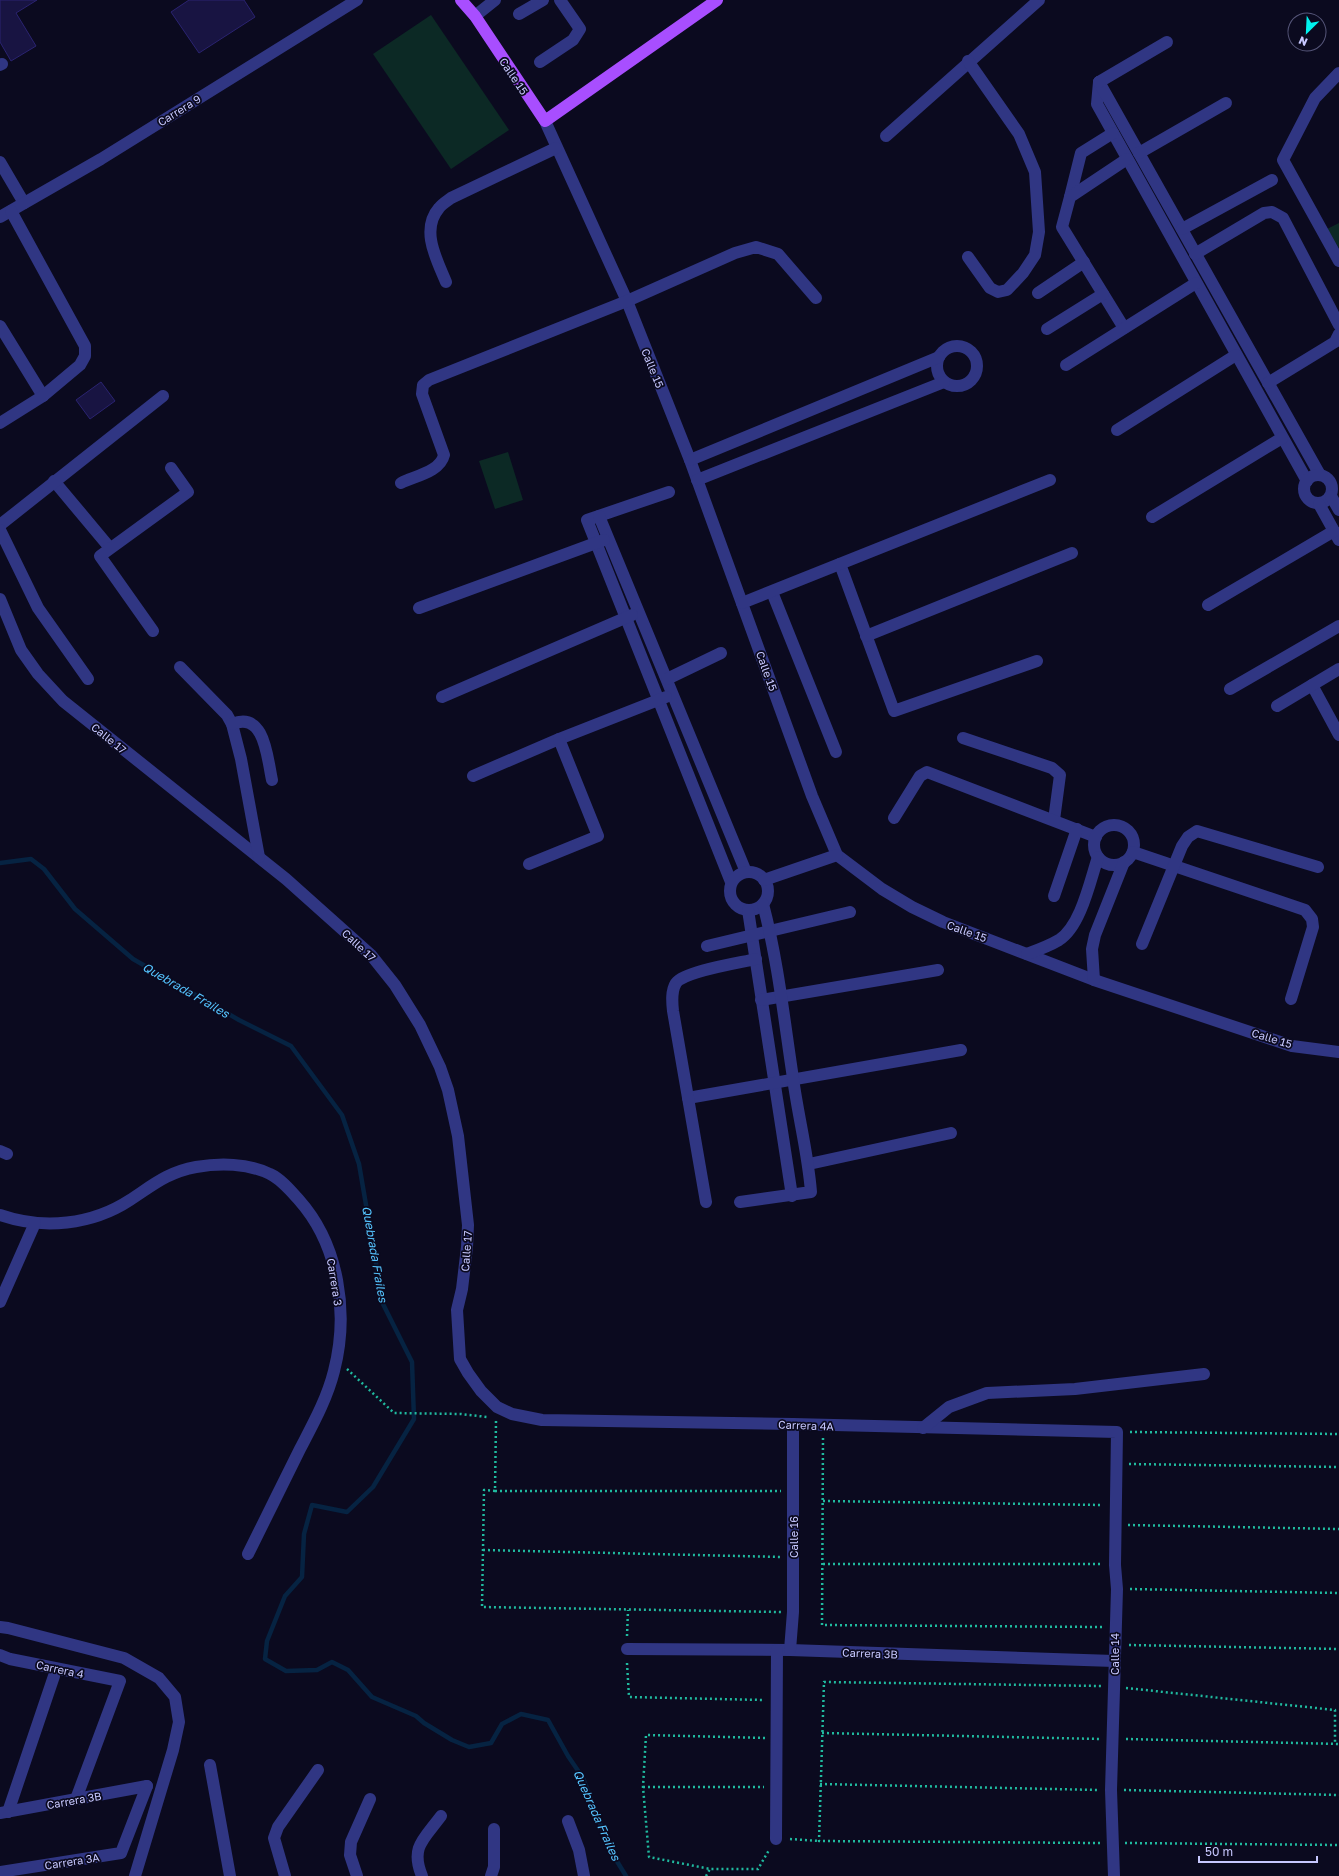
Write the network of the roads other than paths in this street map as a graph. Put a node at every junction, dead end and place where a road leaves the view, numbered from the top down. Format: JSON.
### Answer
{"nodes":[{"id":1,"x":356,"y":0,"type":"edge"},
{"id":2,"x":461,"y":0,"type":"edge"},
{"id":3,"x":495,"y":0,"type":"edge"},
{"id":4,"x":543,"y":0,"type":"edge"},
{"id":5,"x":560,"y":0,"type":"edge"},
{"id":6,"x":717,"y":0,"type":"edge"},
{"id":7,"x":1039,"y":0,"type":"edge"},
{"id":8,"x":519,"y":14,"type":"dead end"},
{"id":9,"x":475,"y":16,"type":"junction"},
{"id":10,"x":1167,"y":42,"type":"dead end"},
{"id":11,"x":968,"y":61,"type":"junction"},
{"id":12,"x":540,"y":62,"type":"dead end"},
{"id":13,"x":1339,"y":74,"type":"edge"},
{"id":14,"x":1099,"y":82,"type":"junction"},
{"id":15,"x":1226,"y":103,"type":"dead end"},
{"id":16,"x":545,"y":121,"type":"junction"},
{"id":17,"x":1112,"y":133,"type":"junction"},
{"id":18,"x":886,"y":136,"type":"dead end"},
{"id":19,"x":556,"y":148,"type":"junction"},
{"id":20,"x":1139,"y":153,"type":"junction"},
{"id":21,"x":1127,"y":159,"type":"junction"},
{"id":22,"x":0,"y":162,"type":"edge"},
{"id":23,"x":1272,"y":180,"type":"dead end"},
{"id":24,"x":1070,"y":197,"type":"junction"},
{"id":25,"x":24,"y":203,"type":"junction"},
{"id":26,"x":5,"y":214,"type":"edge"},
{"id":27,"x":1182,"y":229,"type":"junction"},
{"id":28,"x":1195,"y":254,"type":"junction"},
{"id":29,"x":968,"y":258,"type":"dead end"},
{"id":30,"x":1339,"y":260,"type":"edge"},
{"id":31,"x":1084,"y":262,"type":"junction"},
{"id":32,"x":446,"y":282,"type":"dead end"},
{"id":33,"x":1196,"y":283,"type":"junction"},
{"id":34,"x":1038,"y":293,"type":"dead end"},
{"id":35,"x":1103,"y":294,"type":"junction"},
{"id":36,"x":816,"y":298,"type":"dead end"},
{"id":37,"x":627,"y":301,"type":"junction"},
{"id":38,"x":1339,"y":325,"type":"edge"},
{"id":39,"x":0,"y":326,"type":"edge"},
{"id":40,"x":1124,"y":328,"type":"junction"},
{"id":41,"x":1047,"y":329,"type":"dead end"},
{"id":42,"x":1339,"y":334,"type":"edge"},
{"id":43,"x":1236,"y":355,"type":"junction"},
{"id":44,"x":939,"y":357,"type":"junction"},
{"id":45,"x":1066,"y":366,"type":"dead end"},
{"id":46,"x":944,"y":382,"type":"junction"},
{"id":47,"x":1268,"y":383,"type":"junction"},
{"id":48,"x":43,"y":396,"type":"junction"},
{"id":49,"x":162,"y":396,"type":"dead end"},
{"id":50,"x":0,"y":423,"type":"edge"},
{"id":51,"x":1117,"y":430,"type":"dead end"},
{"id":52,"x":1282,"y":438,"type":"junction"},
{"id":53,"x":690,"y":460,"type":"junction"},
{"id":54,"x":171,"y":468,"type":"dead end"},
{"id":55,"x":1320,"y":475,"type":"junction"},
{"id":56,"x":697,"y":480,"type":"junction"},
{"id":57,"x":1050,"y":480,"type":"dead end"},
{"id":58,"x":54,"y":481,"type":"junction"},
{"id":59,"x":1307,"y":481,"type":"junction"},
{"id":60,"x":401,"y":483,"type":"dead end"},
{"id":61,"x":669,"y":492,"type":"dead end"},
{"id":62,"x":1331,"y":496,"type":"junction"},
{"id":63,"x":1319,"y":504,"type":"junction"},
{"id":64,"x":1339,"y":510,"type":"edge"},
{"id":65,"x":599,"y":516,"type":"junction"},
{"id":66,"x":1152,"y":517,"type":"dead end"},
{"id":67,"x":0,"y":525,"type":"edge"},
{"id":68,"x":0,"y":530,"type":"edge"},
{"id":69,"x":1336,"y":535,"type":"edge"},
{"id":70,"x":609,"y":538,"type":"junction"},
{"id":71,"x":596,"y":543,"type":"junction"},
{"id":72,"x":110,"y":548,"type":"junction"},
{"id":73,"x":1072,"y":553,"type":"dead end"},
{"id":74,"x":840,"y":564,"type":"junction"},
{"id":75,"x":772,"y":592,"type":"junction"},
{"id":76,"x":0,"y":599,"type":"edge"},
{"id":77,"x":742,"y":603,"type":"junction"},
{"id":78,"x":1208,"y":605,"type":"dead end"},
{"id":79,"x":419,"y":608,"type":"dead end"},
{"id":80,"x":639,"y":612,"type":"junction"},
{"id":81,"x":626,"y":617,"type":"junction"},
{"id":82,"x":1339,"y":626,"type":"edge"},
{"id":83,"x":153,"y":631,"type":"dead end"},
{"id":84,"x":866,"y":636,"type":"junction"},
{"id":85,"x":721,"y":653,"type":"dead end"},
{"id":86,"x":1037,"y":661,"type":"dead end"},
{"id":87,"x":180,"y":667,"type":"dead end"},
{"id":88,"x":1339,"y":669,"type":"edge"},
{"id":89,"x":88,"y":679,"type":"dead end"},
{"id":90,"x":667,"y":679,"type":"junction"},
{"id":91,"x":1312,"y":685,"type":"junction"},
{"id":92,"x":1230,"y":689,"type":"dead end"},
{"id":93,"x":673,"y":694,"type":"junction"},
{"id":94,"x":442,"y":697,"type":"dead end"},
{"id":95,"x":659,"y":700,"type":"junction"},
{"id":96,"x":1277,"y":706,"type":"dead end"},
{"id":97,"x":232,"y":724,"type":"junction"},
{"id":98,"x":1339,"y":735,"type":"edge"},
{"id":99,"x":963,"y":738,"type":"dead end"},
{"id":100,"x":559,"y":739,"type":"junction"},
{"id":101,"x":836,"y":752,"type":"dead end"},
{"id":102,"x":473,"y":776,"type":"dead end"},
{"id":103,"x":272,"y":780,"type":"dead end"},
{"id":104,"x":894,"y":818,"type":"dead end"},
{"id":105,"x":1054,"y":820,"type":"junction"},
{"id":106,"x":1077,"y":830,"type":"junction"},
{"id":107,"x":1096,"y":837,"type":"junction"},
{"id":108,"x":1133,"y":852,"type":"junction"},
{"id":109,"x":837,"y":855,"type":"junction"},
{"id":110,"x":259,"y":857,"type":"junction"},
{"id":111,"x":1098,"y":857,"type":"junction"},
{"id":112,"x":1124,"y":862,"type":"junction"},
{"id":113,"x":529,"y":864,"type":"dead end"},
{"id":114,"x":1174,"y":866,"type":"junction"},
{"id":115,"x":1318,"y":867,"type":"dead end"},
{"id":116,"x":746,"y":872,"type":"junction"},
{"id":117,"x":764,"y":880,"type":"junction"},
{"id":118,"x":731,"y":882,"type":"junction"},
{"id":119,"x":1054,"y":896,"type":"dead end"},
{"id":120,"x":762,"y":904,"type":"junction"},
{"id":121,"x":748,"y":910,"type":"junction"},
{"id":122,"x":850,"y":912,"type":"dead end"},
{"id":123,"x":770,"y":931,"type":"junction"},
{"id":124,"x":752,"y":936,"type":"junction"},
{"id":125,"x":1142,"y":944,"type":"dead end"},
{"id":126,"x":707,"y":946,"type":"dead end"},
{"id":127,"x":1027,"y":954,"type":"junction"},
{"id":128,"x":756,"y":960,"type":"junction"},
{"id":129,"x":938,"y":970,"type":"dead end"},
{"id":130,"x":1094,"y":980,"type":"junction"},
{"id":131,"x":782,"y":997,"type":"junction"},
{"id":132,"x":1291,"y":999,"type":"dead end"},
{"id":133,"x":761,"y":1000,"type":"junction"},
{"id":134,"x":961,"y":1050,"type":"dead end"},
{"id":135,"x":1339,"y":1052,"type":"edge"},
{"id":136,"x":793,"y":1079,"type":"junction"},
{"id":137,"x":774,"y":1083,"type":"junction"},
{"id":138,"x":688,"y":1098,"type":"junction"},
{"id":139,"x":951,"y":1133,"type":"dead end"},
{"id":140,"x":809,"y":1164,"type":"junction"},
{"id":141,"x":792,"y":1196,"type":"junction"},
{"id":142,"x":706,"y":1202,"type":"dead end"},
{"id":143,"x":740,"y":1202,"type":"dead end"},
{"id":144,"x":1,"y":1216,"type":"edge"},
{"id":145,"x":35,"y":1223,"type":"junction"},
{"id":146,"x":0,"y":1302,"type":"edge"},
{"id":147,"x":1204,"y":1374,"type":"dead end"},
{"id":148,"x":496,"y":1412,"type":"joint"},
{"id":149,"x":793,"y":1424,"type":"junction"},
{"id":150,"x":923,"y":1428,"type":"junction"},
{"id":151,"x":1117,"y":1432,"type":"joint"},
{"id":152,"x":248,"y":1554,"type":"dead end"},
{"id":153,"x":0,"y":1627,"type":"edge"},
{"id":154,"x":627,"y":1649,"type":"road end"},
{"id":155,"x":777,"y":1650,"type":"junction"},
{"id":156,"x":790,"y":1650,"type":"junction"},
{"id":157,"x":0,"y":1655,"type":"edge"},
{"id":158,"x":1114,"y":1661,"type":"junction"},
{"id":159,"x":54,"y":1676,"type":"dead end"},
{"id":160,"x":210,"y":1765,"type":"dead end"},
{"id":161,"x":318,"y":1770,"type":"dead end"},
{"id":162,"x":76,"y":1799,"type":"junction"},
{"id":163,"x":370,"y":1799,"type":"dead end"},
{"id":164,"x":4,"y":1812,"type":"edge"},
{"id":165,"x":441,"y":1816,"type":"dead end"},
{"id":166,"x":568,"y":1821,"type":"dead end"},
{"id":167,"x":494,"y":1829,"type":"dead end"},
{"id":168,"x":776,"y":1839,"type":"road end"},
{"id":169,"x":121,"y":1853,"type":"joint"},
{"id":170,"x":0,"y":1872,"type":"edge"},
{"id":171,"x":135,"y":1876,"type":"edge"},
{"id":172,"x":230,"y":1876,"type":"edge"},
{"id":173,"x":285,"y":1876,"type":"edge"},
{"id":174,"x":357,"y":1876,"type":"edge"},
{"id":175,"x":422,"y":1876,"type":"edge"},
{"id":176,"x":490,"y":1876,"type":"edge"},
{"id":177,"x":584,"y":1876,"type":"edge"},
{"id":178,"x":1114,"y":1876,"type":"edge"}],
"edges":[{"from":1,"to":25,"type":"street","name":"Carrera 9"},
{"from":2,"to":9,"type":"main road","name":"Calle 15"},
{"from":3,"to":9,"type":"street"},
{"from":4,"to":8,"type":"street"},
{"from":5,"to":12,"type":"street"},
{"from":6,"to":16,"type":"main road"},
{"from":7,"to":11,"type":"street"},
{"from":9,"to":16,"type":"main road","name":"Calle 15"},
{"from":10,"to":14,"type":"street"},
{"from":11,"to":18,"type":"street"},
{"from":11,"to":29,"type":"street"},
{"from":13,"to":30,"type":"street"},
{"from":14,"to":17,"type":"street"},
{"from":14,"to":20,"type":"street"},
{"from":15,"to":20,"type":"street"},
{"from":16,"to":19,"type":"street","name":"Calle 15"},
{"from":17,"to":21,"type":"street"},
{"from":17,"to":24,"type":"street"},
{"from":19,"to":32,"type":"street"},
{"from":19,"to":37,"type":"street","name":"Calle 15"},
{"from":20,"to":27,"type":"street"},
{"from":21,"to":24,"type":"street"},
{"from":21,"to":33,"type":"street"},
{"from":22,"to":25,"type":"street"},
{"from":23,"to":27,"type":"street"},
{"from":24,"to":31,"type":"street"},
{"from":25,"to":26,"type":"street","name":"Carrera 9"},
{"from":26,"to":48,"type":"street"},
{"from":27,"to":28,"type":"street"},
{"from":28,"to":38,"type":"street"},
{"from":28,"to":47,"type":"street"},
{"from":31,"to":34,"type":"street"},
{"from":31,"to":35,"type":"street"},
{"from":33,"to":40,"type":"street"},
{"from":33,"to":43,"type":"street"},
{"from":35,"to":40,"type":"street"},
{"from":35,"to":41,"type":"street"},
{"from":36,"to":37,"type":"street"},
{"from":37,"to":53,"type":"street","name":"Calle 15"},
{"from":37,"to":60,"type":"street"},
{"from":39,"to":48,"type":"street"},
{"from":40,"to":45,"type":"street"},
{"from":42,"to":47,"type":"street"},
{"from":43,"to":51,"type":"street"},
{"from":43,"to":52,"type":"street"},
{"from":44,"to":46,"type":"street"},
{"from":44,"to":46,"type":"street"},
{"from":44,"to":53,"type":"street"},
{"from":46,"to":56,"type":"street"},
{"from":47,"to":55,"type":"street"},
{"from":48,"to":50,"type":"street"},
{"from":49,"to":58,"type":"street"},
{"from":52,"to":59,"type":"street"},
{"from":52,"to":66,"type":"street"},
{"from":53,"to":56,"type":"street","name":"Calle 15"},
{"from":54,"to":72,"type":"street"},
{"from":55,"to":59,"type":"street"},
{"from":55,"to":62,"type":"street"},
{"from":56,"to":77,"type":"street","name":"Calle 15"},
{"from":57,"to":74,"type":"street"},
{"from":58,"to":67,"type":"street"},
{"from":58,"to":72,"type":"street"},
{"from":59,"to":63,"type":"street"},
{"from":61,"to":65,"type":"street"},
{"from":62,"to":63,"type":"street"},
{"from":62,"to":64,"type":"street"},
{"from":63,"to":69,"type":"street"},
{"from":65,"to":70,"type":"street"},
{"from":65,"to":71,"type":"street"},
{"from":68,"to":89,"type":"street"},
{"from":69,"to":78,"type":"street"},
{"from":70,"to":71,"type":"street"},
{"from":70,"to":80,"type":"street"},
{"from":71,"to":79,"type":"street"},
{"from":71,"to":81,"type":"street"},
{"from":72,"to":83,"type":"street"},
{"from":73,"to":84,"type":"street"},
{"from":74,"to":75,"type":"street"},
{"from":74,"to":84,"type":"street"},
{"from":75,"to":77,"type":"street"},
{"from":75,"to":101,"type":"street"},
{"from":76,"to":110,"type":"street","name":"Calle 17"},
{"from":77,"to":109,"type":"street","name":"Calle 15"},
{"from":80,"to":81,"type":"street"},
{"from":80,"to":90,"type":"street"},
{"from":81,"to":94,"type":"street"},
{"from":81,"to":95,"type":"street"},
{"from":82,"to":92,"type":"street"},
{"from":84,"to":86,"type":"street"},
{"from":85,"to":90,"type":"street"},
{"from":87,"to":97,"type":"street"},
{"from":88,"to":91,"type":"street"},
{"from":90,"to":93,"type":"street"},
{"from":91,"to":96,"type":"street"},
{"from":91,"to":98,"type":"street"},
{"from":93,"to":95,"type":"street"},
{"from":93,"to":116,"type":"street"},
{"from":95,"to":100,"type":"street"},
{"from":95,"to":118,"type":"street"},
{"from":97,"to":103,"type":"street"},
{"from":97,"to":110,"type":"street"},
{"from":99,"to":105,"type":"street"},
{"from":100,"to":102,"type":"street"},
{"from":100,"to":113,"type":"street"},
{"from":104,"to":105,"type":"street"},
{"from":105,"to":106,"type":"street"},
{"from":106,"to":107,"type":"street"},
{"from":106,"to":119,"type":"street"},
{"from":107,"to":108,"type":"street"},
{"from":107,"to":111,"type":"street"},
{"from":108,"to":112,"type":"street"},
{"from":108,"to":114,"type":"street"},
{"from":109,"to":117,"type":"street"},
{"from":109,"to":127,"type":"street","name":"Calle 15"},
{"from":110,"to":148,"type":"street","name":"Calle 17"},
{"from":111,"to":112,"type":"street"},
{"from":111,"to":127,"type":"street"},
{"from":112,"to":130,"type":"street"},
{"from":114,"to":115,"type":"street"},
{"from":114,"to":125,"type":"street"},
{"from":114,"to":132,"type":"street"},
{"from":116,"to":117,"type":"street"},
{"from":116,"to":118,"type":"street"},
{"from":117,"to":120,"type":"street"},
{"from":118,"to":121,"type":"street"},
{"from":120,"to":121,"type":"street"},
{"from":120,"to":123,"type":"street"},
{"from":121,"to":124,"type":"street"},
{"from":122,"to":123,"type":"street"},
{"from":123,"to":124,"type":"street"},
{"from":123,"to":131,"type":"street"},
{"from":124,"to":126,"type":"street"},
{"from":124,"to":128,"type":"street"},
{"from":127,"to":130,"type":"street","name":"Calle 15"},
{"from":128,"to":133,"type":"street"},
{"from":128,"to":138,"type":"street"},
{"from":129,"to":131,"type":"street"},
{"from":130,"to":135,"type":"street","name":"Calle 15"},
{"from":131,"to":133,"type":"street"},
{"from":131,"to":136,"type":"street"},
{"from":133,"to":137,"type":"street"},
{"from":134,"to":136,"type":"street"},
{"from":136,"to":137,"type":"street"},
{"from":136,"to":140,"type":"street"},
{"from":137,"to":138,"type":"street"},
{"from":137,"to":141,"type":"street"},
{"from":138,"to":142,"type":"street"},
{"from":139,"to":140,"type":"street"},
{"from":140,"to":141,"type":"street"},
{"from":141,"to":143,"type":"street"},
{"from":144,"to":145,"type":"street","name":"Carrera 3"},
{"from":145,"to":146,"type":"street"},
{"from":145,"to":152,"type":"street","name":"Carrera 3"},
{"from":147,"to":150,"type":"street"},
{"from":148,"to":149,"type":"street","name":"Carrera 4A"},
{"from":149,"to":150,"type":"street","name":"Carrera 4A"},
{"from":149,"to":156,"type":"street","name":"Calle 16"},
{"from":150,"to":151,"type":"street","name":"Carrera 4A"},
{"from":151,"to":158,"type":"street","name":"Calle 14"},
{"from":153,"to":171,"type":"street"},
{"from":154,"to":155,"type":"street","name":"Carrera 3B"},
{"from":155,"to":156,"type":"street","name":"Carrera 3B"},
{"from":155,"to":168,"type":"street"},
{"from":156,"to":158,"type":"street","name":"Carrera 3B"},
{"from":157,"to":162,"type":"street","name":"Carrera 4"},
{"from":158,"to":178,"type":"street","name":"Calle 14"},
{"from":159,"to":164,"type":"street"},
{"from":160,"to":172,"type":"street"},
{"from":161,"to":173,"type":"street"},
{"from":162,"to":164,"type":"street","name":"Carrera 3B"},
{"from":162,"to":169,"type":"street","name":"Carrera 3B"},
{"from":163,"to":174,"type":"street"},
{"from":165,"to":175,"type":"street"},
{"from":166,"to":177,"type":"street"},
{"from":167,"to":176,"type":"street"},
{"from":169,"to":170,"type":"street","name":"Carrera 3A"}]}
